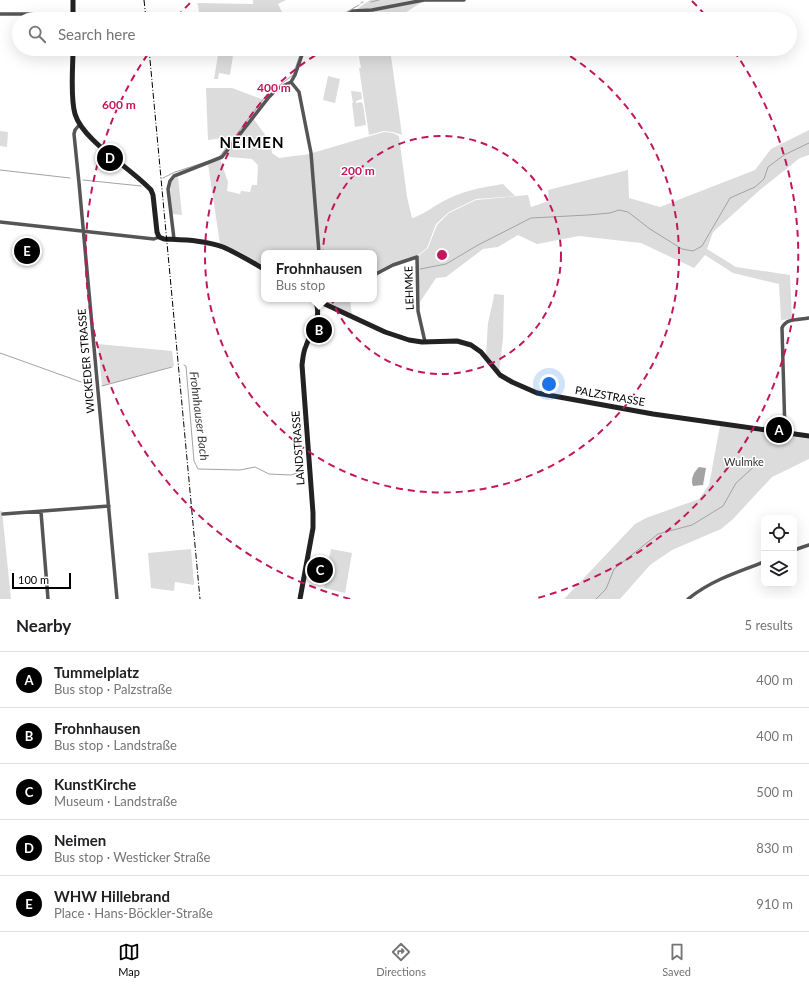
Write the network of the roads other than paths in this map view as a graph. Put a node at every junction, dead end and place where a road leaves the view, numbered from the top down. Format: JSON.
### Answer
{"nodes":[{"id":1,"x":73,"y":0,"type":"edge"},
{"id":2,"x":464,"y":0,"type":"edge"},
{"id":3,"x":73,"y":12,"type":"edge"},
{"id":4,"x":351,"y":12,"type":"edge"},
{"id":5,"x":0,"y":14,"type":"edge"},
{"id":6,"x":12,"y":14,"type":"edge"},
{"id":7,"x":73,"y":56,"type":"edge"},
{"id":8,"x":302,"y":56,"type":"edge"},
{"id":9,"x":291,"y":82,"type":"junction"},
{"id":10,"x":80,"y":124,"type":"junction"},
{"id":11,"x":0,"y":222,"type":"edge"},
{"id":12,"x":83,"y":231,"type":"junction"},
{"id":13,"x":161,"y":238,"type":"junction"},
{"id":14,"x":174,"y":239,"type":"junction"},
{"id":15,"x":319,"y":250,"type":"edge"},
{"id":16,"x":261,"y":266,"type":"edge"},
{"id":17,"x":377,"y":274,"type":"edge"},
{"id":18,"x":314,"y":302,"type":"edge"},
{"id":19,"x":322,"y":302,"type":"edge"},
{"id":20,"x":331,"y":308,"type":"junction"},
{"id":21,"x":318,"y":313,"type":"junction"},
{"id":22,"x":809,"y":318,"type":"edge"},
{"id":23,"x":425,"y":342,"type":"junction"},
{"id":24,"x":785,"y":433,"type":"junction"},
{"id":25,"x":809,"y":436,"type":"edge"},
{"id":26,"x":109,"y":506,"type":"junction"},
{"id":27,"x":41,"y":512,"type":"junction"},
{"id":28,"x":3,"y":514,"type":"dead end"},
{"id":29,"x":809,"y":545,"type":"edge"},
{"id":30,"x":797,"y":549,"type":"edge"},
{"id":31,"x":761,"y":563,"type":"edge"},
{"id":32,"x":48,"y":599,"type":"edge"},
{"id":33,"x":117,"y":599,"type":"edge"},
{"id":34,"x":300,"y":599,"type":"edge"},
{"id":35,"x":688,"y":599,"type":"edge"}],
"edges":[{"from":1,"to":3,"type":"main road"},
{"from":2,"to":4,"type":"street"},
{"from":5,"to":6,"type":"street"},
{"from":7,"to":10,"type":"main road"},
{"from":8,"to":9,"type":"street"},
{"from":9,"to":14,"type":"street"},
{"from":9,"to":15,"type":"street"},
{"from":10,"to":12,"type":"street","name":"WICKEDER STRASSE"},
{"from":10,"to":13,"type":"main road"},
{"from":11,"to":12,"type":"street"},
{"from":12,"to":13,"type":"street"},
{"from":12,"to":26,"type":"street","name":"WICKEDER STRASSE"},
{"from":13,"to":14,"type":"main road"},
{"from":14,"to":16,"type":"main road"},
{"from":17,"to":23,"type":"street","name":"LEHMKE"},
{"from":18,"to":21,"type":"main road"},
{"from":19,"to":20,"type":"main road","name":"PALZSTRASSE"},
{"from":20,"to":21,"type":"main road"},
{"from":20,"to":23,"type":"main road","name":"PALZSTRASSE"},
{"from":21,"to":34,"type":"main road","name":"LANDSTRASSE"},
{"from":22,"to":24,"type":"street"},
{"from":23,"to":24,"type":"main road","name":"PALZSTRASSE"},
{"from":24,"to":25,"type":"main road","name":"PALZSTRASSE"},
{"from":26,"to":27,"type":"street"},
{"from":26,"to":33,"type":"street","name":"WICKEDER STRASSE"},
{"from":27,"to":28,"type":"street"},
{"from":27,"to":32,"type":"street"},
{"from":29,"to":30,"type":"street"},
{"from":31,"to":35,"type":"street"}]}
